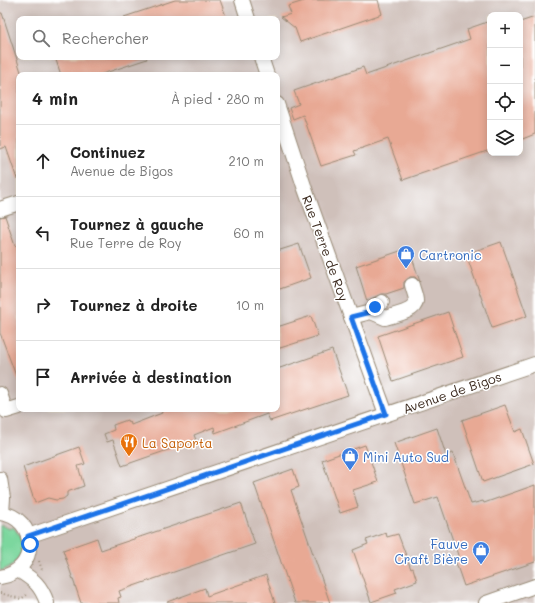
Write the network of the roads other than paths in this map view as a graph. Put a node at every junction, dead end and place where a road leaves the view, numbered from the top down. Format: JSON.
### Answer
{"nodes":[{"id":1,"x":242,"y":0,"type":"edge"},
{"id":2,"x":247,"y":16,"type":"edge"},
{"id":3,"x":262,"y":60,"type":"edge"},
{"id":4,"x":266,"y":72,"type":"edge"},
{"id":5,"x":280,"y":113,"type":"edge"},
{"id":6,"x":16,"y":204,"type":"edge"},
{"id":7,"x":0,"y":210,"type":"edge"},
{"id":8,"x":412,"y":285,"type":"dead end"},
{"id":9,"x":382,"y":302,"type":"dead end"},
{"id":10,"x":371,"y":312,"type":"junction"},
{"id":11,"x":351,"y":317,"type":"junction"},
{"id":12,"x":535,"y":364,"type":"edge"},
{"id":13,"x":0,"y":394,"type":"edge"},
{"id":14,"x":16,"y":408,"type":"edge"},
{"id":15,"x":386,"y":414,"type":"junction"},
{"id":16,"x":0,"y":479,"type":"edge"},
{"id":17,"x":1,"y":513,"type":"edge"},
{"id":18,"x":28,"y":536,"type":"junction"},
{"id":19,"x":18,"y":570,"type":"junction"},
{"id":20,"x":0,"y":577,"type":"edge"},
{"id":21,"x":535,"y":586,"type":"edge"},
{"id":22,"x":47,"y":603,"type":"edge"},
{"id":23,"x":486,"y":603,"type":"edge"}],
"edges":[{"from":1,"to":2,"type":"street"},
{"from":3,"to":4,"type":"street"},
{"from":5,"to":11,"type":"street","name":"Rue Terre de Roy"},
{"from":6,"to":7,"type":"street"},
{"from":8,"to":10,"type":"street"},
{"from":9,"to":10,"type":"street"},
{"from":10,"to":11,"type":"street"},
{"from":11,"to":15,"type":"street","name":"Rue Terre de Roy"},
{"from":12,"to":15,"type":"street","name":"Avenue de Bigos"},
{"from":13,"to":14,"type":"street"},
{"from":15,"to":18,"type":"street","name":"Avenue de Bigos"},
{"from":16,"to":17,"type":"street"},
{"from":17,"to":18,"type":"street"},
{"from":18,"to":19,"type":"street"},
{"from":19,"to":20,"type":"street"},
{"from":19,"to":22,"type":"street"},
{"from":21,"to":23,"type":"street"}]}
